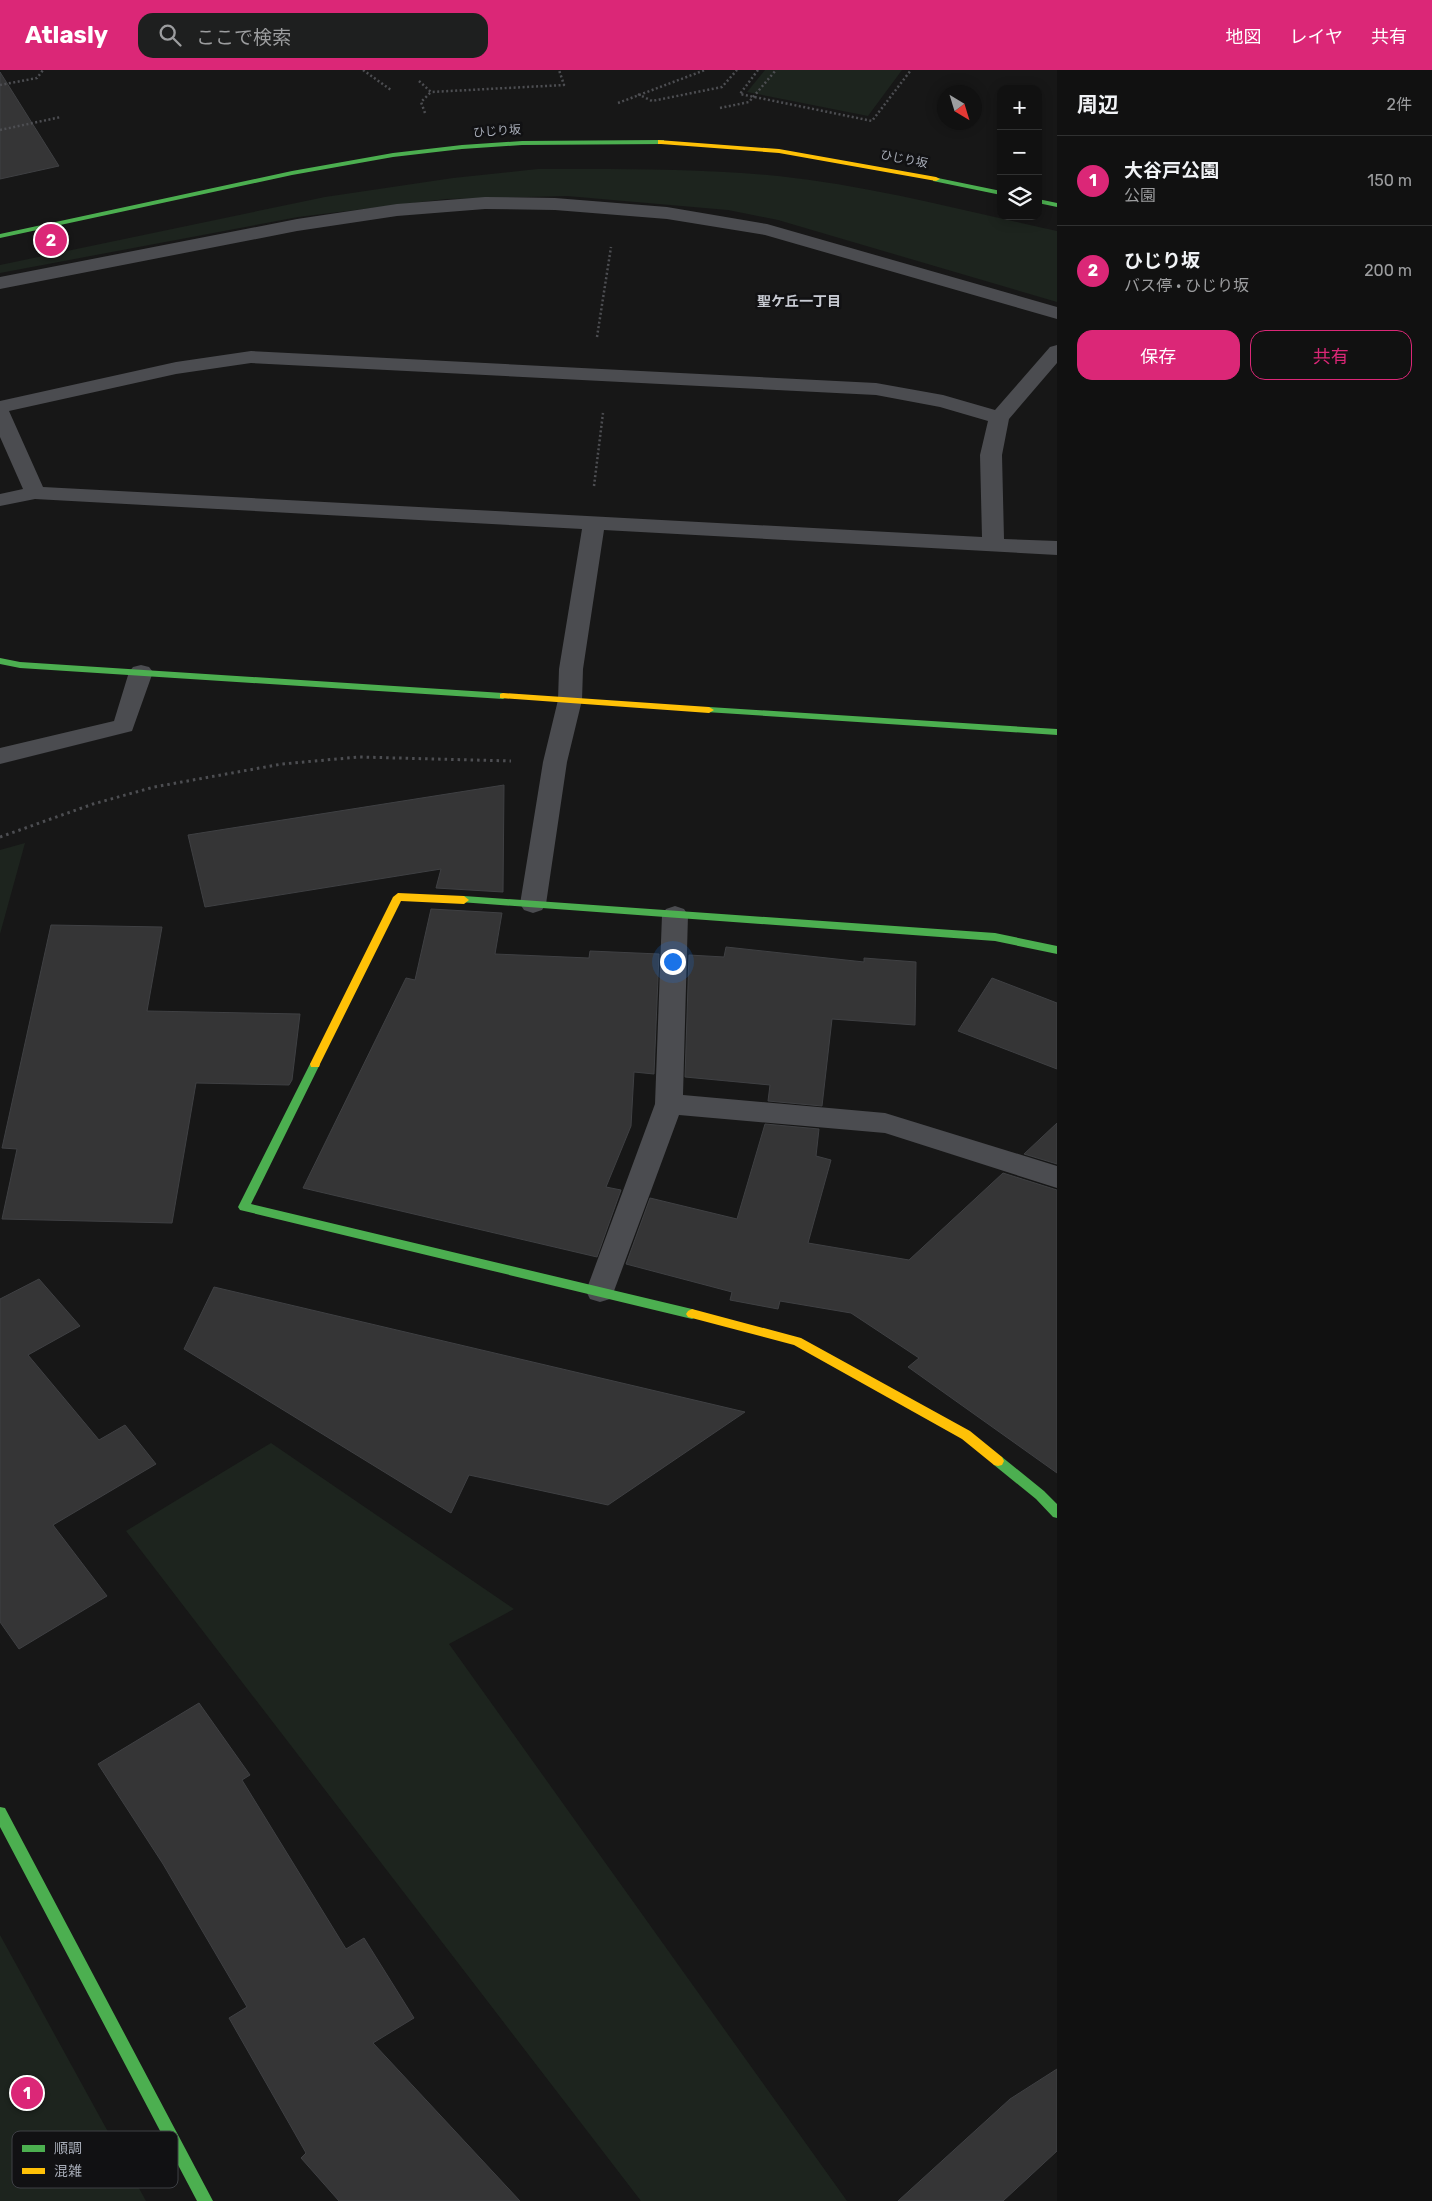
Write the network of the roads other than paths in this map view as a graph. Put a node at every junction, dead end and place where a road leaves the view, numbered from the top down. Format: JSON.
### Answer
{"nodes":[{"id":1,"x":997,"y":192,"type":"edge"},
{"id":2,"x":1042,"y":202,"type":"edge"},
{"id":3,"x":1057,"y":205,"type":"edge"},
{"id":4,"x":0,"y":236,"type":"edge"},
{"id":5,"x":0,"y":284,"type":"edge"},
{"id":6,"x":1057,"y":313,"type":"edge"},
{"id":7,"x":1057,"y":351,"type":"edge"},
{"id":8,"x":0,"y":407,"type":"edge"},
{"id":9,"x":0,"y":413,"type":"edge"},
{"id":10,"x":998,"y":418,"type":"junction"},
{"id":11,"x":35,"y":493,"type":"junction"},
{"id":12,"x":0,"y":500,"type":"edge"},
{"id":13,"x":594,"y":524,"type":"junction"},
{"id":14,"x":993,"y":543,"type":"junction"},
{"id":15,"x":1057,"y":548,"type":"edge"},
{"id":16,"x":0,"y":661,"type":"edge"},
{"id":17,"x":141,"y":672,"type":"junction"},
{"id":18,"x":570,"y":700,"type":"junction"},
{"id":19,"x":1057,"y":732,"type":"edge"},
{"id":20,"x":0,"y":756,"type":"edge"},
{"id":21,"x":533,"y":904,"type":"junction"},
{"id":22,"x":674,"y":915,"type":"junction"},
{"id":23,"x":1057,"y":950,"type":"edge"},
{"id":24,"x":670,"y":1104,"type":"junction"},
{"id":25,"x":1057,"y":1177,"type":"edge"},
{"id":26,"x":600,"y":1291,"type":"junction"},
{"id":27,"x":1057,"y":1513,"type":"edge"},
{"id":28,"x":0,"y":1813,"type":"edge"},
{"id":29,"x":168,"y":2131,"type":"edge"},
{"id":30,"x":178,"y":2150,"type":"edge"},
{"id":31,"x":205,"y":2201,"type":"edge"}],
"edges":[{"from":1,"to":4,"type":"street","name":"ひじり坂"},
{"from":2,"to":3,"type":"street"},
{"from":5,"to":6,"type":"street"},
{"from":7,"to":10,"type":"street"},
{"from":8,"to":10,"type":"street"},
{"from":9,"to":11,"type":"street"},
{"from":10,"to":14,"type":"street"},
{"from":11,"to":12,"type":"street"},
{"from":11,"to":13,"type":"street"},
{"from":13,"to":14,"type":"street"},
{"from":13,"to":18,"type":"street"},
{"from":14,"to":15,"type":"street"},
{"from":16,"to":17,"type":"street"},
{"from":17,"to":18,"type":"street"},
{"from":17,"to":20,"type":"street"},
{"from":18,"to":19,"type":"street"},
{"from":18,"to":21,"type":"street"},
{"from":21,"to":22,"type":"street"},
{"from":21,"to":26,"type":"street"},
{"from":22,"to":23,"type":"street"},
{"from":22,"to":24,"type":"street"},
{"from":24,"to":25,"type":"street"},
{"from":24,"to":26,"type":"street"},
{"from":26,"to":27,"type":"street"},
{"from":28,"to":29,"type":"street"},
{"from":30,"to":31,"type":"street"}]}
